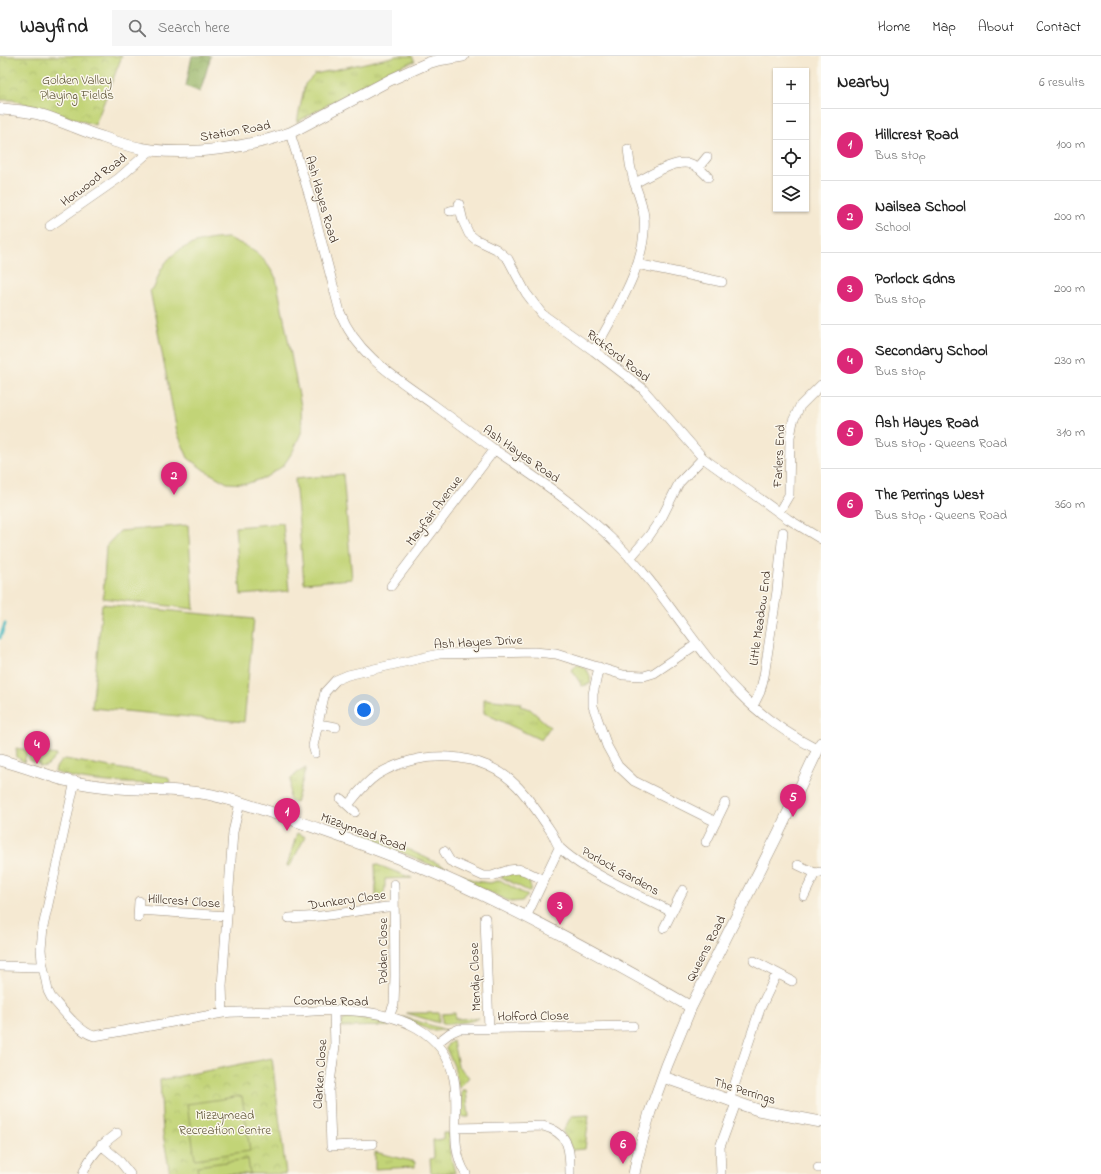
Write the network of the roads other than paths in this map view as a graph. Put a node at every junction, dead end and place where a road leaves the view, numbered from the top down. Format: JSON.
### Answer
{"nodes":[{"id":1,"x":463,"y":56,"type":"edge"},
{"id":2,"x":0,"y":109,"type":"edge"},
{"id":3,"x":290,"y":133,"type":"junction"},
{"id":4,"x":628,"y":149,"type":"dead end"},
{"id":5,"x":151,"y":150,"type":"junction"},
{"id":6,"x":707,"y":157,"type":"dead end"},
{"id":7,"x":698,"y":168,"type":"junction"},
{"id":8,"x":708,"y":177,"type":"dead end"},
{"id":9,"x":635,"y":183,"type":"junction"},
{"id":10,"x":450,"y":211,"type":"dead end"},
{"id":11,"x":50,"y":226,"type":"dead end"},
{"id":12,"x":637,"y":264,"type":"junction"},
{"id":13,"x":708,"y":278,"type":"junction"},
{"id":14,"x":722,"y":282,"type":"dead end"},
{"id":15,"x":706,"y":288,"type":"dead end"},
{"id":16,"x":594,"y":351,"type":"junction"},
{"id":17,"x":821,"y":384,"type":"edge"},
{"id":18,"x":495,"y":449,"type":"junction"},
{"id":19,"x":703,"y":458,"type":"junction"},
{"id":20,"x":779,"y":512,"type":"junction"},
{"id":21,"x":783,"y":532,"type":"dead end"},
{"id":22,"x":821,"y":539,"type":"edge"},
{"id":23,"x":630,"y":558,"type":"junction"},
{"id":24,"x":391,"y":586,"type":"dead end"},
{"id":25,"x":697,"y":644,"type":"junction"},
{"id":26,"x":599,"y":667,"type":"junction"},
{"id":27,"x":753,"y":706,"type":"junction"},
{"id":28,"x":318,"y":724,"type":"junction"},
{"id":29,"x":336,"y":727,"type":"dead end"},
{"id":30,"x":819,"y":746,"type":"edge"},
{"id":31,"x":315,"y":753,"type":"dead end"},
{"id":32,"x":0,"y":760,"type":"edge"},
{"id":33,"x":75,"y":782,"type":"junction"},
{"id":34,"x":240,"y":803,"type":"junction"},
{"id":35,"x":725,"y":803,"type":"dead end"},
{"id":36,"x":356,"y":812,"type":"dead end"},
{"id":37,"x":716,"y":822,"type":"junction"},
{"id":38,"x":706,"y":842,"type":"dead end"},
{"id":39,"x":559,"y":848,"type":"junction"},
{"id":40,"x":444,"y":851,"type":"dead end"},
{"id":41,"x":798,"y":865,"type":"dead end"},
{"id":42,"x":818,"y":873,"type":"edge"},
{"id":43,"x":544,"y":880,"type":"junction"},
{"id":44,"x":394,"y":884,"type":"dead end"},
{"id":45,"x":683,"y":890,"type":"dead end"},
{"id":46,"x":804,"y":896,"type":"dead end"},
{"id":47,"x":394,"y":906,"type":"junction"},
{"id":48,"x":138,"y":909,"type":"dead end"},
{"id":49,"x":672,"y":912,"type":"junction"},
{"id":50,"x":227,"y":916,"type":"junction"},
{"id":51,"x":526,"y":917,"type":"junction"},
{"id":52,"x":289,"y":918,"type":"dead end"},
{"id":53,"x":488,"y":923,"type":"dead end"},
{"id":54,"x":664,"y":928,"type":"dead end"},
{"id":55,"x":754,"y":961,"type":"dead end"},
{"id":56,"x":0,"y":966,"type":"edge"},
{"id":57,"x":42,"y":967,"type":"junction"},
{"id":58,"x":777,"y":974,"type":"junction"},
{"id":59,"x":792,"y":981,"type":"dead end"},
{"id":60,"x":691,"y":1007,"type":"junction"},
{"id":61,"x":334,"y":1011,"type":"junction"},
{"id":62,"x":223,"y":1013,"type":"junction"},
{"id":63,"x":389,"y":1017,"type":"junction"},
{"id":64,"x":633,"y":1026,"type":"dead end"},
{"id":65,"x":489,"y":1029,"type":"junction"},
{"id":66,"x":437,"y":1043,"type":"junction"},
{"id":67,"x":663,"y":1077,"type":"junction"},
{"id":68,"x":733,"y":1102,"type":"junction"},
{"id":69,"x":821,"y":1122,"type":"edge"},
{"id":70,"x":456,"y":1128,"type":"junction"},
{"id":71,"x":117,"y":1133,"type":"dead end"},
{"id":72,"x":373,"y":1144,"type":"dead end"},
{"id":73,"x":101,"y":1145,"type":"junction"},
{"id":74,"x":83,"y":1174,"type":"edge"},
{"id":75,"x":130,"y":1174,"type":"edge"},
{"id":76,"x":466,"y":1174,"type":"edge"},
{"id":77,"x":570,"y":1174,"type":"edge"},
{"id":78,"x":634,"y":1174,"type":"edge"},
{"id":79,"x":721,"y":1174,"type":"edge"}],
"edges":[{"from":1,"to":3,"type":"street","name":"Station Road"},
{"from":2,"to":5,"type":"street","name":"Station Road"},
{"from":3,"to":5,"type":"street","name":"Station Road"},
{"from":3,"to":18,"type":"street","name":"Ash Hayes Road"},
{"from":4,"to":9,"type":"street"},
{"from":5,"to":11,"type":"street","name":"Horwood Road"},
{"from":6,"to":7,"type":"street"},
{"from":7,"to":8,"type":"street"},
{"from":7,"to":9,"type":"street"},
{"from":9,"to":12,"type":"street"},
{"from":10,"to":16,"type":"street","name":"Rickford Road"},
{"from":12,"to":13,"type":"street"},
{"from":12,"to":16,"type":"street"},
{"from":13,"to":14,"type":"street"},
{"from":13,"to":15,"type":"street"},
{"from":16,"to":19,"type":"street","name":"Rickford Road"},
{"from":17,"to":20,"type":"street","name":"Farlers End"},
{"from":18,"to":23,"type":"street","name":"Ash Hayes Road"},
{"from":18,"to":24,"type":"street","name":"Mayfair Avenue"},
{"from":19,"to":20,"type":"street","name":"Rickford Road"},
{"from":19,"to":23,"type":"street"},
{"from":20,"to":22,"type":"street","name":"Rickford Road"},
{"from":21,"to":27,"type":"street","name":"Little Meadow End"},
{"from":23,"to":25,"type":"street","name":"Ash Hayes Road"},
{"from":25,"to":26,"type":"street","name":"Ash Hayes Drive"},
{"from":25,"to":27,"type":"street","name":"Ash Hayes Road"},
{"from":26,"to":28,"type":"street","name":"Ash Hayes Drive"},
{"from":26,"to":37,"type":"street"},
{"from":27,"to":30,"type":"street","name":"Ash Hayes Road"},
{"from":28,"to":29,"type":"street"},
{"from":28,"to":31,"type":"street","name":"Ash Hayes Drive"},
{"from":30,"to":60,"type":"street","name":"Queens Road"},
{"from":32,"to":33,"type":"street","name":"Mizzymead Road"},
{"from":33,"to":34,"type":"street","name":"Mizzymead Road"},
{"from":33,"to":57,"type":"street"},
{"from":34,"to":50,"type":"street"},
{"from":34,"to":51,"type":"street","name":"Mizzymead Road"},
{"from":35,"to":37,"type":"street"},
{"from":36,"to":39,"type":"street","name":"Porlock Gardens"},
{"from":37,"to":38,"type":"street"},
{"from":39,"to":43,"type":"street"},
{"from":39,"to":49,"type":"street","name":"Porlock Gardens"},
{"from":40,"to":43,"type":"street"},
{"from":41,"to":42,"type":"street"},
{"from":42,"to":46,"type":"street"},
{"from":43,"to":51,"type":"street"},
{"from":44,"to":47,"type":"street","name":"Polden Close"},
{"from":45,"to":49,"type":"street"},
{"from":47,"to":52,"type":"street","name":"Dunkery Close"},
{"from":47,"to":63,"type":"street","name":"Polden Close"},
{"from":48,"to":50,"type":"street","name":"Hillcrest Close"},
{"from":49,"to":54,"type":"street"},
{"from":50,"to":62,"type":"street"},
{"from":51,"to":60,"type":"street","name":"Mizzymead Road"},
{"from":53,"to":65,"type":"street","name":"Mendip Close"},
{"from":55,"to":58,"type":"street"},
{"from":56,"to":57,"type":"street"},
{"from":57,"to":62,"type":"street","name":"Coombe Road"},
{"from":58,"to":59,"type":"street"},
{"from":58,"to":68,"type":"street"},
{"from":60,"to":67,"type":"street","name":"Queens Road"},
{"from":61,"to":62,"type":"street","name":"Coombe Road"},
{"from":61,"to":63,"type":"street","name":"Coombe Road"},
{"from":61,"to":72,"type":"street","name":"Clarken Close"},
{"from":63,"to":66,"type":"street","name":"Coombe Road"},
{"from":64,"to":65,"type":"street","name":"Holford Close"},
{"from":65,"to":66,"type":"street","name":"Holford Close"},
{"from":66,"to":70,"type":"street","name":"Coombe Road"},
{"from":67,"to":68,"type":"street","name":"The Perrings"},
{"from":67,"to":78,"type":"street","name":"Queens Road"},
{"from":68,"to":69,"type":"street","name":"The Perrings"},
{"from":68,"to":79,"type":"street"},
{"from":70,"to":76,"type":"street","name":"Coombe Road"},
{"from":70,"to":77,"type":"street"},
{"from":71,"to":73,"type":"street"},
{"from":73,"to":74,"type":"street"},
{"from":73,"to":75,"type":"street"}]}
